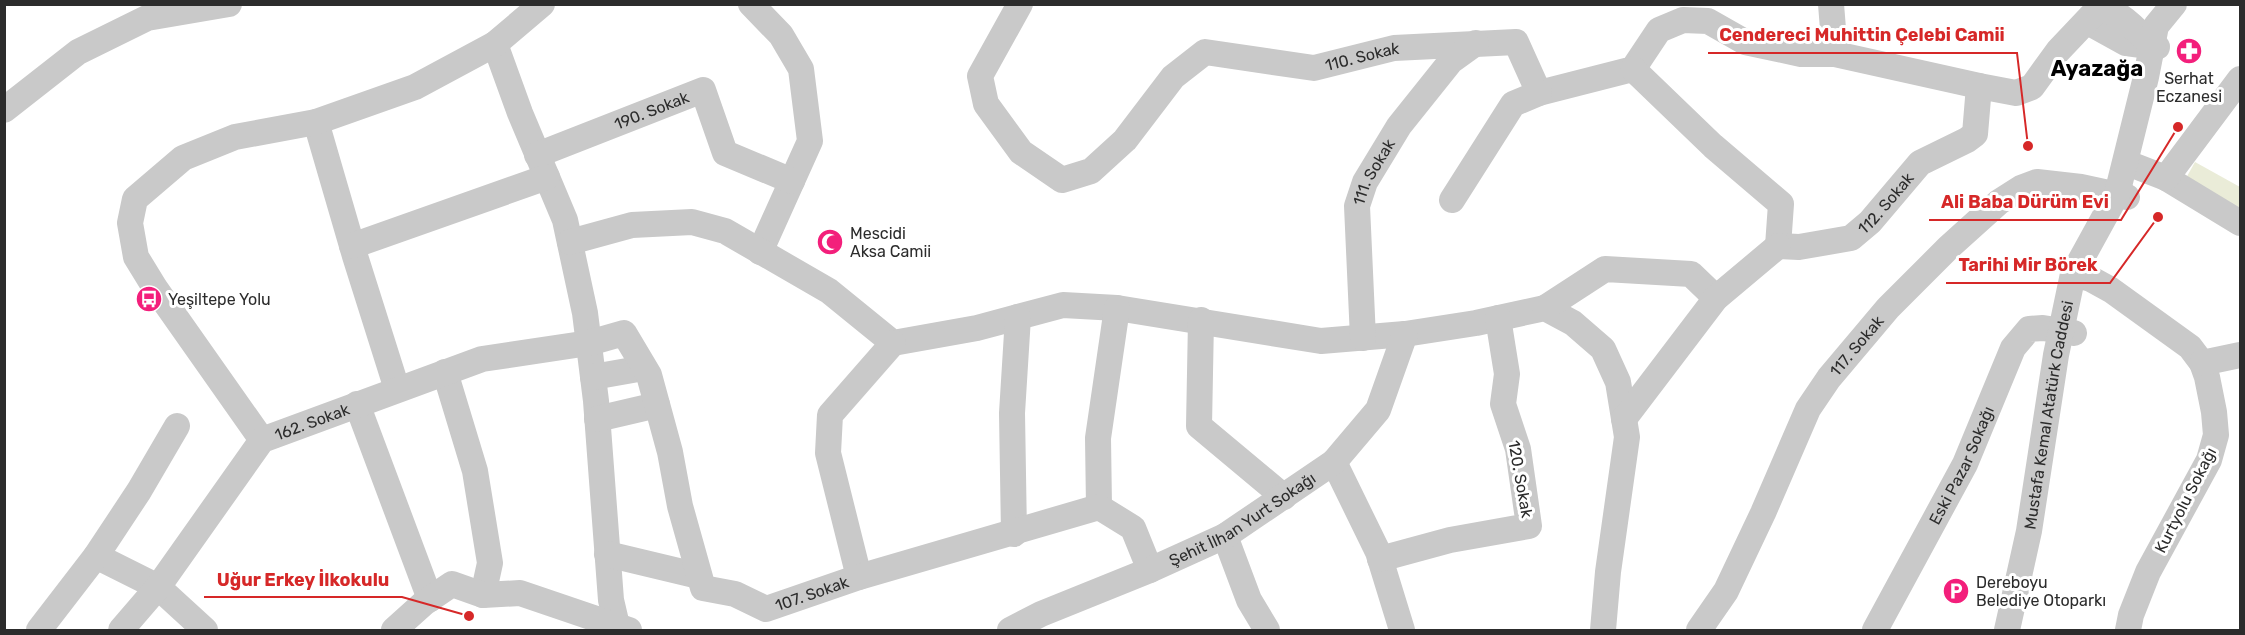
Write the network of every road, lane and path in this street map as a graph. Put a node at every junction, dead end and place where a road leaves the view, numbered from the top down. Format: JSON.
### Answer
{"nodes":[{"id":1,"x":229,"y":4,"type":"edge"},
{"id":2,"x":542,"y":4,"type":"edge"},
{"id":3,"x":751,"y":4,"type":"edge"},
{"id":4,"x":1020,"y":4,"type":"edge"},
{"id":5,"x":1832,"y":4,"type":"edge"},
{"id":6,"x":2174,"y":4,"type":"edge"},
{"id":7,"x":2189,"y":4,"type":"edge"},
{"id":8,"x":1476,"y":43,"type":"junction"},
{"id":9,"x":495,"y":44,"type":"junction"},
{"id":10,"x":2157,"y":47,"type":"junction"},
{"id":11,"x":1835,"y":54,"type":"junction"},
{"id":12,"x":1633,"y":69,"type":"junction"},
{"id":13,"x":2241,"y":79,"type":"edge"},
{"id":14,"x":1979,"y":86,"type":"junction"},
{"id":15,"x":1539,"y":93,"type":"junction"},
{"id":16,"x":4,"y":110,"type":"edge"},
{"id":17,"x":316,"y":122,"type":"junction"},
{"id":18,"x":542,"y":166,"type":"junction"},
{"id":19,"x":2135,"y":166,"type":"junction"},
{"id":20,"x":2166,"y":178,"type":"junction"},
{"id":21,"x":792,"y":181,"type":"junction"},
{"id":22,"x":2122,"y":196,"type":"junction"},
{"id":23,"x":1452,"y":200,"type":"dead end"},
{"id":24,"x":2241,"y":223,"type":"edge"},
{"id":25,"x":570,"y":243,"type":"junction"},
{"id":26,"x":352,"y":246,"type":"junction"},
{"id":27,"x":1778,"y":246,"type":"junction"},
{"id":28,"x":760,"y":252,"type":"junction"},
{"id":29,"x":2082,"y":277,"type":"junction"},
{"id":30,"x":1716,"y":298,"type":"junction"},
{"id":31,"x":1117,"y":308,"type":"junction"},
{"id":32,"x":1545,"y":308,"type":"junction"},
{"id":33,"x":1018,"y":317,"type":"junction"},
{"id":34,"x":1498,"y":318,"type":"junction"},
{"id":35,"x":1201,"y":321,"type":"junction"},
{"id":36,"x":2068,"y":332,"type":"junction"},
{"id":37,"x":1405,"y":334,"type":"junction"},
{"id":38,"x":1363,"y":338,"type":"junction"},
{"id":39,"x":589,"y":343,"type":"junction"},
{"id":40,"x":893,"y":343,"type":"junction"},
{"id":41,"x":2241,"y":355,"type":"edge"},
{"id":42,"x":2202,"y":363,"type":"junction"},
{"id":43,"x":644,"y":368,"type":"junction"},
{"id":44,"x":445,"y":372,"type":"junction"},
{"id":45,"x":593,"y":377,"type":"junction"},
{"id":46,"x":397,"y":389,"type":"junction"},
{"id":47,"x":357,"y":404,"type":"junction"},
{"id":48,"x":657,"y":405,"type":"junction"},
{"id":49,"x":597,"y":419,"type":"junction"},
{"id":50,"x":1624,"y":419,"type":"junction"},
{"id":51,"x":177,"y":426,"type":"dead end"},
{"id":52,"x":262,"y":440,"type":"junction"},
{"id":53,"x":1334,"y":462,"type":"junction"},
{"id":54,"x":1284,"y":496,"type":"junction"},
{"id":55,"x":1099,"y":507,"type":"junction"},
{"id":56,"x":1014,"y":534,"type":"junction"},
{"id":57,"x":1225,"y":536,"type":"junction"},
{"id":58,"x":607,"y":554,"type":"junction"},
{"id":59,"x":96,"y":556,"type":"junction"},
{"id":60,"x":1380,"y":559,"type":"junction"},
{"id":61,"x":1150,"y":570,"type":"junction"},
{"id":62,"x":699,"y":576,"type":"junction"},
{"id":63,"x":859,"y":577,"type":"junction"},
{"id":64,"x":158,"y":587,"type":"junction"},
{"id":65,"x":483,"y":595,"type":"junction"},
{"id":66,"x":430,"y":599,"type":"junction"},
{"id":67,"x":1042,"y":622,"type":"edge"},
{"id":68,"x":621,"y":629,"type":"edge"},
{"id":69,"x":39,"y":630,"type":"edge"},
{"id":70,"x":121,"y":630,"type":"edge"},
{"id":71,"x":205,"y":630,"type":"edge"},
{"id":72,"x":394,"y":630,"type":"edge"},
{"id":73,"x":1010,"y":630,"type":"edge"},
{"id":74,"x":1267,"y":630,"type":"edge"},
{"id":75,"x":1402,"y":630,"type":"edge"},
{"id":76,"x":1603,"y":630,"type":"edge"},
{"id":77,"x":1699,"y":630,"type":"edge"},
{"id":78,"x":1875,"y":630,"type":"edge"},
{"id":79,"x":2007,"y":630,"type":"edge"},
{"id":80,"x":2018,"y":630,"type":"edge"},
{"id":81,"x":2128,"y":630,"type":"edge"}],
"edges":[{"from":1,"to":16,"type":"street"},
{"from":2,"to":9,"type":"street"},
{"from":3,"to":21,"type":"street"},
{"from":4,"to":8,"type":"street","name":"110. Sokak"},
{"from":5,"to":11,"type":"street"},
{"from":6,"to":10,"type":"street","name":"Mustafa Kemal Atatürk Caddesi"},
{"from":7,"to":10,"type":"street","name":"Mustafa Kemal Atatürk Caddesi"},
{"from":8,"to":15,"type":"street","name":"110. Sokak"},
{"from":8,"to":38,"type":"street","name":"111. Sokak"},
{"from":9,"to":17,"type":"street"},
{"from":9,"to":18,"type":"street"},
{"from":10,"to":14,"type":"street"},
{"from":10,"to":19,"type":"street","name":"Mustafa Kemal Atatürk Caddesi"},
{"from":10,"to":22,"type":"street","name":"Mustafa Kemal Atatürk Caddesi"},
{"from":11,"to":12,"type":"street"},
{"from":11,"to":14,"type":"street"},
{"from":12,"to":15,"type":"street"},
{"from":12,"to":27,"type":"street"},
{"from":13,"to":20,"type":"street"},
{"from":14,"to":27,"type":"street","name":"112. Sokak"},
{"from":15,"to":23,"type":"street"},
{"from":17,"to":26,"type":"street"},
{"from":17,"to":52,"type":"street"},
{"from":18,"to":21,"type":"street","name":"190. Sokak"},
{"from":18,"to":25,"type":"street"},
{"from":18,"to":26,"type":"street"},
{"from":19,"to":20,"type":"street"},
{"from":19,"to":22,"type":"street","name":"Mustafa Kemal Atatürk Caddesi"},
{"from":20,"to":24,"type":"street"},
{"from":21,"to":28,"type":"street"},
{"from":22,"to":29,"type":"street","name":"Mustafa Kemal Atatürk Caddesi"},
{"from":22,"to":77,"type":"street","name":"117. Sokak"},
{"from":25,"to":28,"type":"street"},
{"from":25,"to":39,"type":"street"},
{"from":26,"to":46,"type":"street"},
{"from":27,"to":30,"type":"street"},
{"from":28,"to":40,"type":"street"},
{"from":29,"to":36,"type":"street","name":"Mustafa Kemal Atatürk Caddesi"},
{"from":29,"to":42,"type":"street","name":"Kurtyolu Sokağı"},
{"from":30,"to":32,"type":"street"},
{"from":30,"to":50,"type":"street"},
{"from":31,"to":33,"type":"street"},
{"from":31,"to":35,"type":"street"},
{"from":31,"to":55,"type":"street"},
{"from":32,"to":34,"type":"street"},
{"from":32,"to":50,"type":"street"},
{"from":33,"to":40,"type":"street"},
{"from":33,"to":56,"type":"street"},
{"from":34,"to":37,"type":"street"},
{"from":34,"to":60,"type":"street","name":"120. Sokak"},
{"from":35,"to":38,"type":"street"},
{"from":35,"to":54,"type":"street"},
{"from":36,"to":78,"type":"street","name":"Eski Pazar Sokağı"},
{"from":36,"to":79,"type":"street","name":"Mustafa Kemal Atatürk Caddesi"},
{"from":36,"to":80,"type":"street","name":"Mustafa Kemal Atatürk Caddesi"},
{"from":37,"to":38,"type":"street"},
{"from":37,"to":53,"type":"street","name":"Şehit İlhan Yurt Sokağı"},
{"from":39,"to":43,"type":"street"},
{"from":39,"to":44,"type":"street","name":"162. Sokak"},
{"from":39,"to":45,"type":"street"},
{"from":40,"to":63,"type":"street"},
{"from":41,"to":42,"type":"street"},
{"from":42,"to":81,"type":"street","name":"Kurtyolu Sokağı"},
{"from":43,"to":45,"type":"street"},
{"from":43,"to":48,"type":"street"},
{"from":44,"to":46,"type":"street","name":"162. Sokak"},
{"from":44,"to":65,"type":"street"},
{"from":45,"to":49,"type":"street"},
{"from":46,"to":47,"type":"street","name":"162. Sokak"},
{"from":47,"to":52,"type":"street","name":"162. Sokak"},
{"from":47,"to":66,"type":"street"},
{"from":48,"to":49,"type":"street"},
{"from":48,"to":62,"type":"street"},
{"from":49,"to":58,"type":"street"},
{"from":50,"to":76,"type":"street"},
{"from":51,"to":59,"type":"street"},
{"from":52,"to":64,"type":"street","name":"162. Sokak"},
{"from":53,"to":54,"type":"street","name":"Şehit İlhan Yurt Sokağı"},
{"from":53,"to":60,"type":"street"},
{"from":54,"to":57,"type":"street","name":"Şehit İlhan Yurt Sokağı"},
{"from":55,"to":56,"type":"street","name":"107. Sokak"},
{"from":55,"to":61,"type":"street"},
{"from":56,"to":63,"type":"street","name":"107. Sokak"},
{"from":57,"to":61,"type":"street","name":"Şehit İlhan Yurt Sokağı"},
{"from":57,"to":74,"type":"street"},
{"from":58,"to":62,"type":"street"},
{"from":58,"to":68,"type":"street"},
{"from":59,"to":64,"type":"street"},
{"from":59,"to":69,"type":"street"},
{"from":60,"to":75,"type":"street"},
{"from":61,"to":67,"type":"street","name":"Şehit İlhan Yurt Sokağı"},
{"from":62,"to":63,"type":"street","name":"107. Sokak"},
{"from":64,"to":70,"type":"street","name":"162. Sokak"},
{"from":64,"to":71,"type":"street"},
{"from":65,"to":66,"type":"street"},
{"from":65,"to":68,"type":"street"},
{"from":66,"to":72,"type":"street"},
{"from":67,"to":73,"type":"street","name":"Şehit İlhan Yurt Sokağı"}]}
